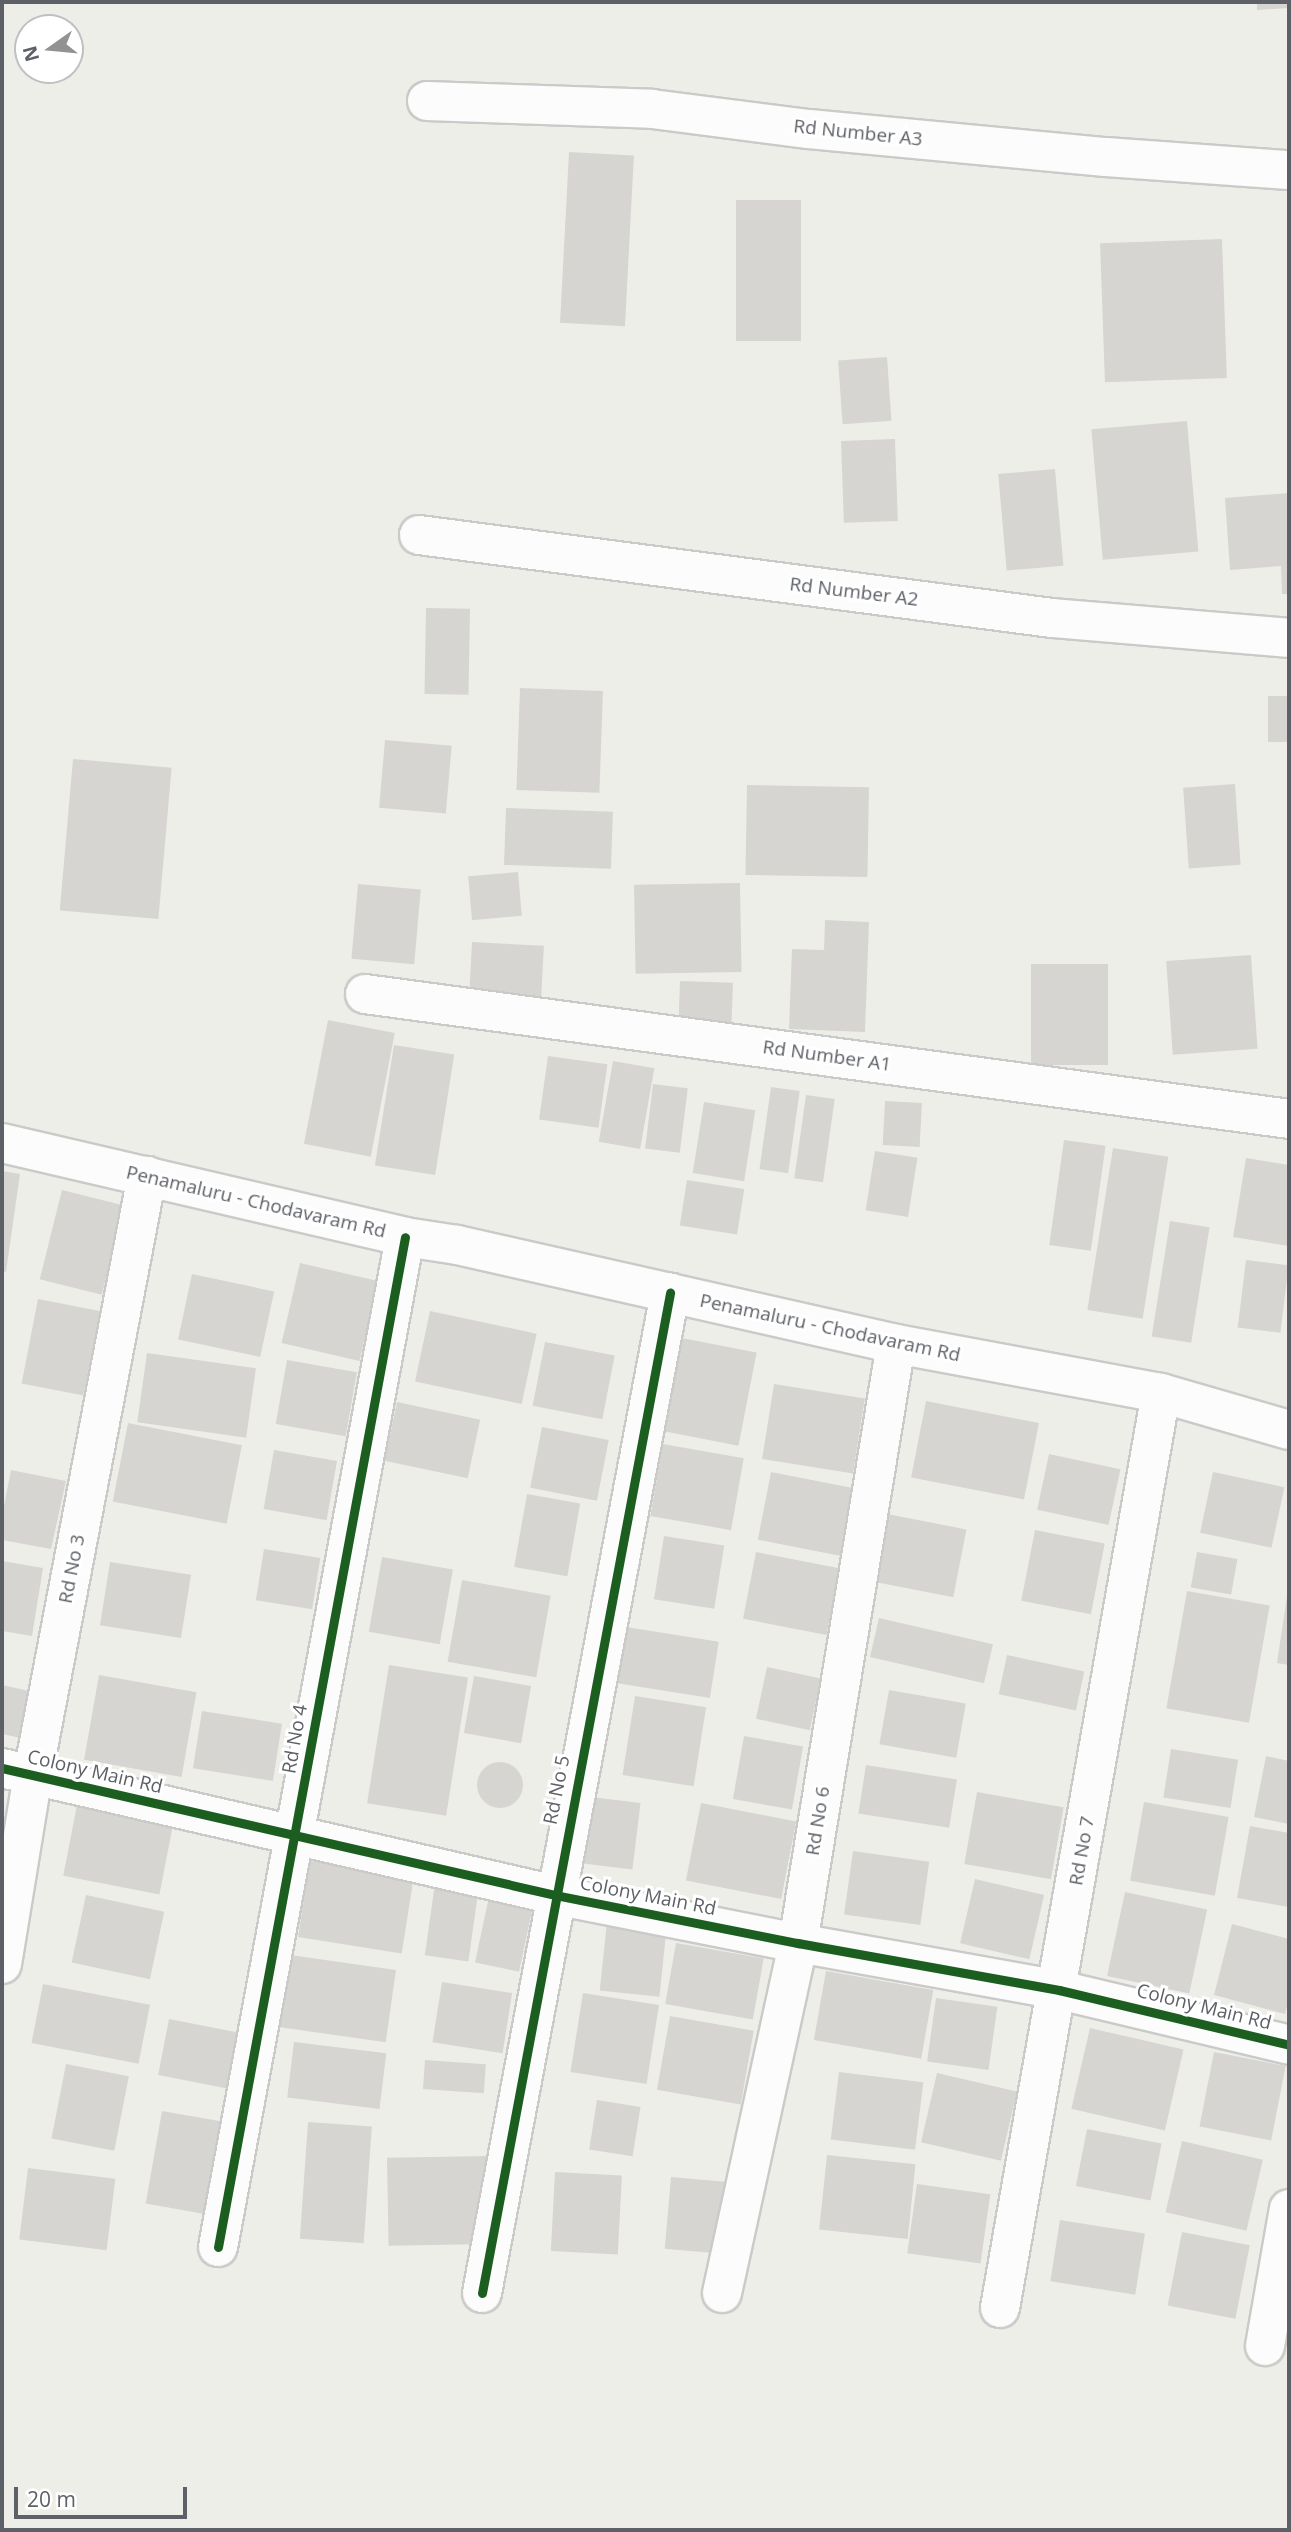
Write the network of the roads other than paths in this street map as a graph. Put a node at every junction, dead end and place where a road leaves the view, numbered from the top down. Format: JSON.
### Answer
{"nodes":[{"id":1,"x":427,"y":101,"type":"dead end"},
{"id":2,"x":1289,"y":170,"type":"edge"},
{"id":3,"x":419,"y":536,"type":"dead end"},
{"id":4,"x":1289,"y":638,"type":"edge"},
{"id":5,"x":365,"y":994,"type":"dead end"},
{"id":6,"x":1289,"y":1119,"type":"edge"},
{"id":7,"x":2,"y":1143,"type":"edge"},
{"id":8,"x":147,"y":1175,"type":"junction"},
{"id":9,"x":405,"y":1237,"type":"junction"},
{"id":10,"x":670,"y":1293,"type":"junction"},
{"id":11,"x":895,"y":1344,"type":"junction"},
{"id":12,"x":1161,"y":1393,"type":"junction"},
{"id":13,"x":1289,"y":1430,"type":"edge"},
{"id":14,"x":17,"y":1771,"type":"edge"},
{"id":15,"x":295,"y":1837,"type":"junction"},
{"id":16,"x":555,"y":1895,"type":"junction"},
{"id":17,"x":798,"y":1943,"type":"junction"},
{"id":18,"x":2,"y":1964,"type":"edge"},
{"id":19,"x":1059,"y":1990,"type":"junction"},
{"id":20,"x":1289,"y":2045,"type":"edge"},
{"id":21,"x":1289,"y":2208,"type":"edge"},
{"id":22,"x":218,"y":2247,"type":"dead end"},
{"id":23,"x":482,"y":2293,"type":"dead end"},
{"id":24,"x":722,"y":2294,"type":"dead end"},
{"id":25,"x":1000,"y":2308,"type":"dead end"},
{"id":26,"x":1265,"y":2346,"type":"dead end"}],
"edges":[{"from":1,"to":2,"type":"street","name":"Rd Number A3"},
{"from":3,"to":4,"type":"street","name":"Rd Number A2"},
{"from":5,"to":6,"type":"street","name":"Rd Number A1"},
{"from":7,"to":8,"type":"street","name":"Penamaluru - Chodavaram Rd"},
{"from":8,"to":9,"type":"street","name":"Penamaluru - Chodavaram Rd"},
{"from":8,"to":14,"type":"street","name":"Rd No 3"},
{"from":9,"to":10,"type":"street","name":"Penamaluru - Chodavaram Rd"},
{"from":9,"to":15,"type":"street","name":"Rd No 4"},
{"from":10,"to":11,"type":"street","name":"Penamaluru - Chodavaram Rd"},
{"from":10,"to":16,"type":"street","name":"Rd No 5"},
{"from":11,"to":12,"type":"street","name":"Penamaluru - Chodavaram Rd"},
{"from":11,"to":17,"type":"street","name":"Rd No 6"},
{"from":12,"to":13,"type":"street","name":"Penamaluru - Chodavaram Rd"},
{"from":12,"to":19,"type":"street","name":"Rd No 7"},
{"from":14,"to":15,"type":"street","name":"Colony Main Rd"},
{"from":14,"to":18,"type":"street","name":"Rd No 3"},
{"from":15,"to":16,"type":"street","name":"Colony Main Rd"},
{"from":15,"to":22,"type":"street","name":"Rd No 4"},
{"from":16,"to":17,"type":"street","name":"Colony Main Rd"},
{"from":16,"to":23,"type":"street","name":"Rd No 5"},
{"from":17,"to":19,"type":"street","name":"Colony Main Rd"},
{"from":17,"to":24,"type":"street","name":"Rd No 6"},
{"from":19,"to":20,"type":"street","name":"Colony Main Rd"},
{"from":19,"to":25,"type":"street","name":"Rd No 7"},
{"from":21,"to":26,"type":"street"}]}
